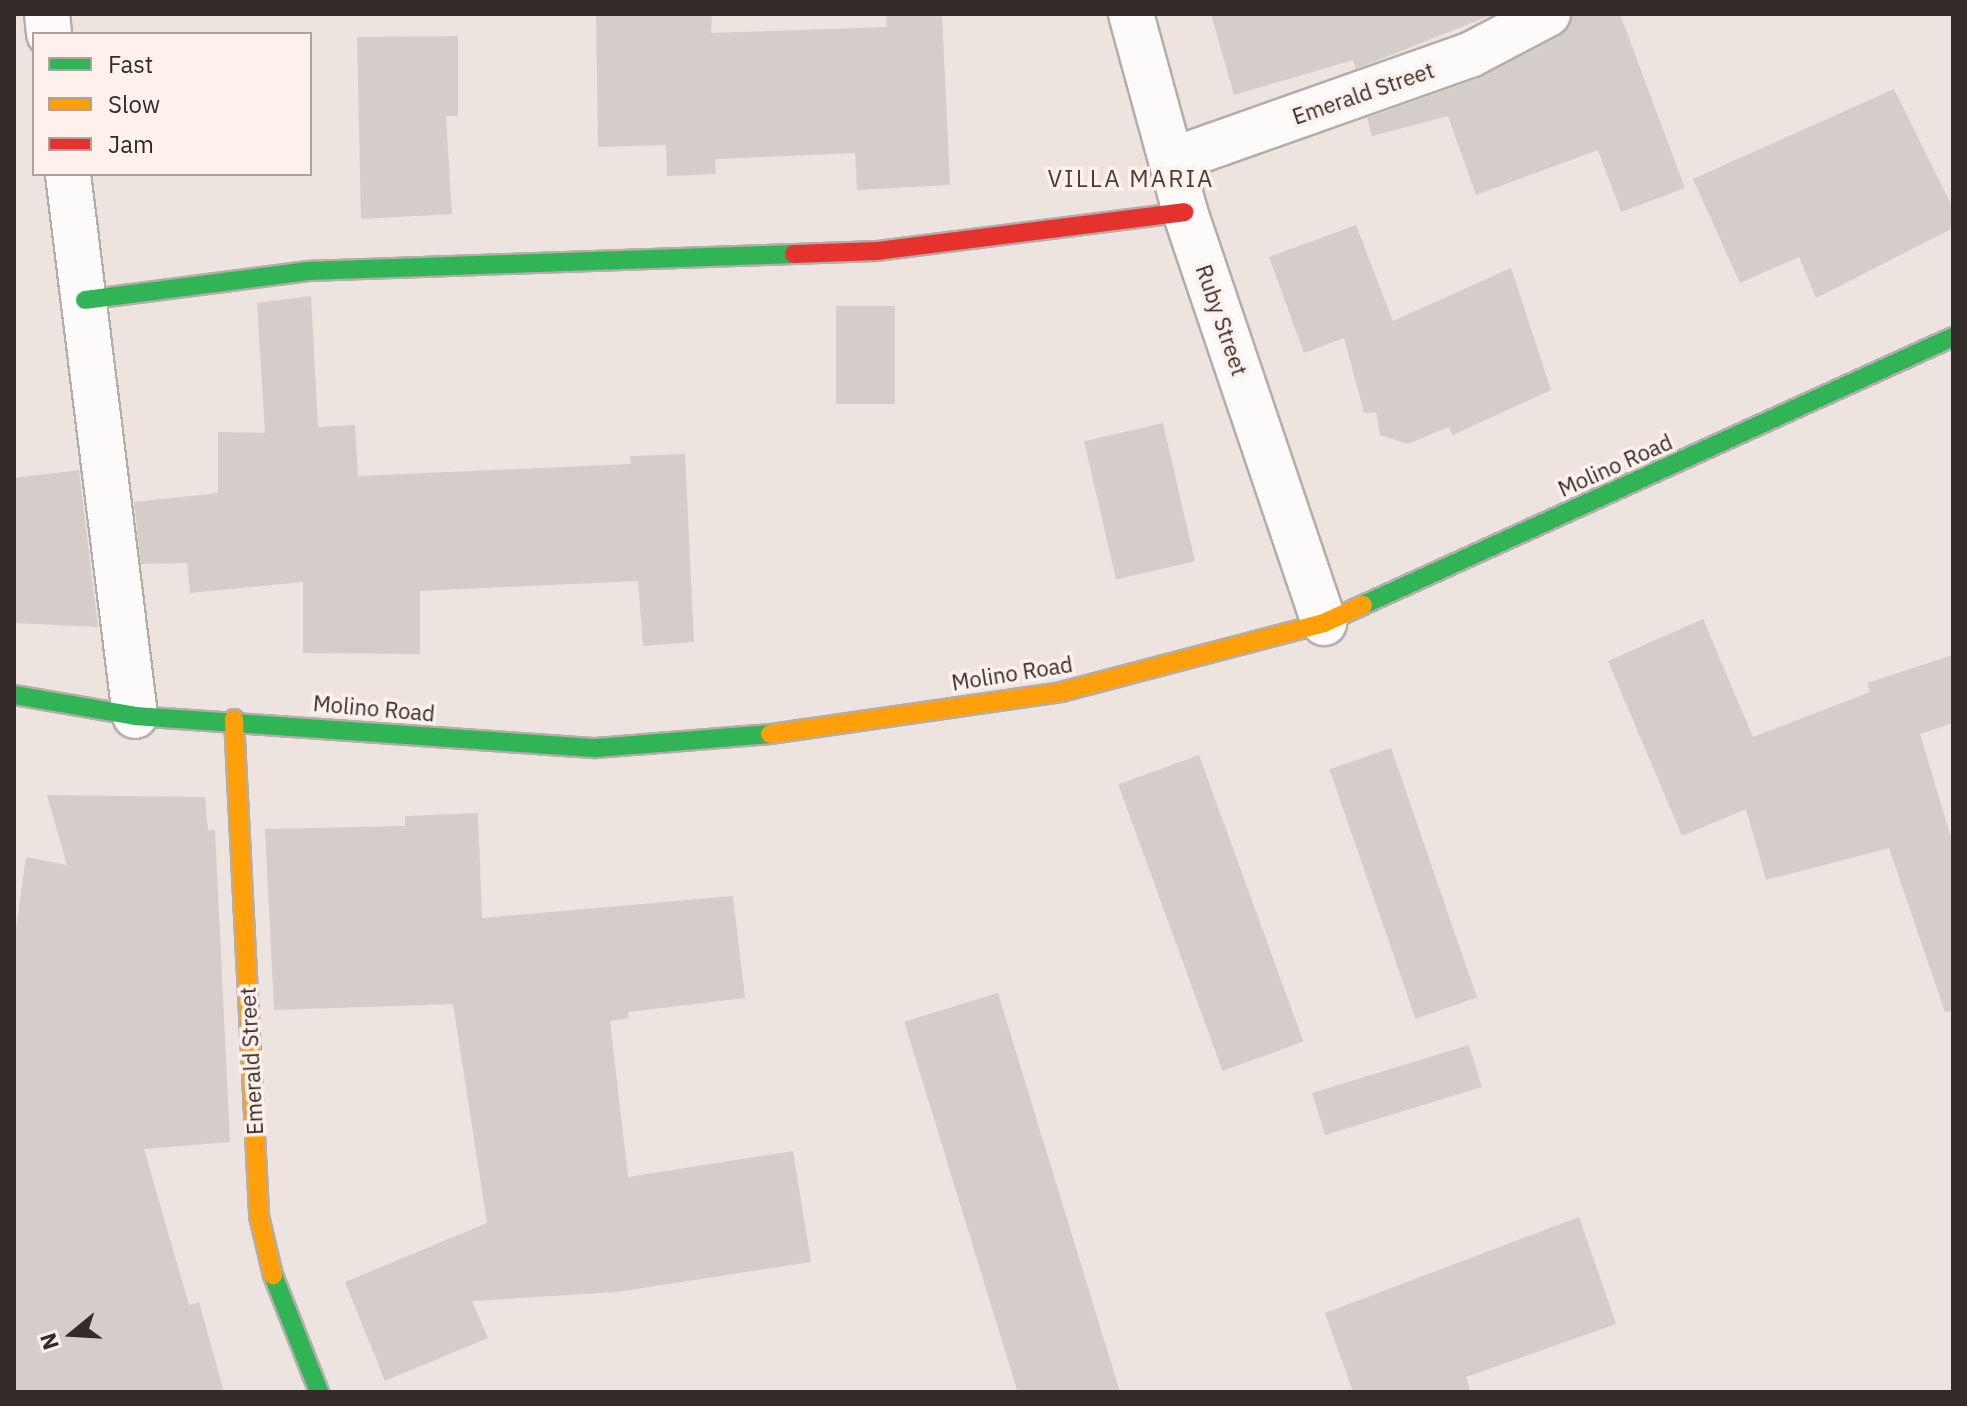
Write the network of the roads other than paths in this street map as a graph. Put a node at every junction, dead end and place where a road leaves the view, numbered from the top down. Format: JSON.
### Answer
{"nodes":[{"id":1,"x":1131,"y":14,"type":"edge"},
{"id":2,"x":1548,"y":14,"type":"edge"},
{"id":3,"x":1173,"y":160,"type":"junction"},
{"id":4,"x":68,"y":176,"type":"edge"},
{"id":5,"x":1185,"y":212,"type":"junction"},
{"id":6,"x":85,"y":300,"type":"junction"},
{"id":7,"x":1953,"y":337,"type":"edge"},
{"id":8,"x":1324,"y":623,"type":"junction"},
{"id":9,"x":14,"y":695,"type":"edge"},
{"id":10,"x":135,"y":716,"type":"junction"},
{"id":11,"x":234,"y":719,"type":"junction"},
{"id":12,"x":319,"y":1392,"type":"edge"}],
"edges":[{"from":1,"to":3,"type":"street","name":"Ruby Street"},
{"from":2,"to":3,"type":"street","name":"Emerald Street"},
{"from":3,"to":5,"type":"street","name":"Ruby Street"},
{"from":4,"to":6,"type":"street"},
{"from":5,"to":6,"type":"main road"},
{"from":5,"to":8,"type":"street","name":"Ruby Street"},
{"from":6,"to":10,"type":"street"},
{"from":7,"to":8,"type":"main road","name":"Molino Road"},
{"from":8,"to":11,"type":"main road","name":"Molino Road"},
{"from":9,"to":10,"type":"main road","name":"Molino Road"},
{"from":10,"to":11,"type":"main road","name":"Molino Road"},
{"from":11,"to":12,"type":"main road","name":"Emerald Street"}]}
